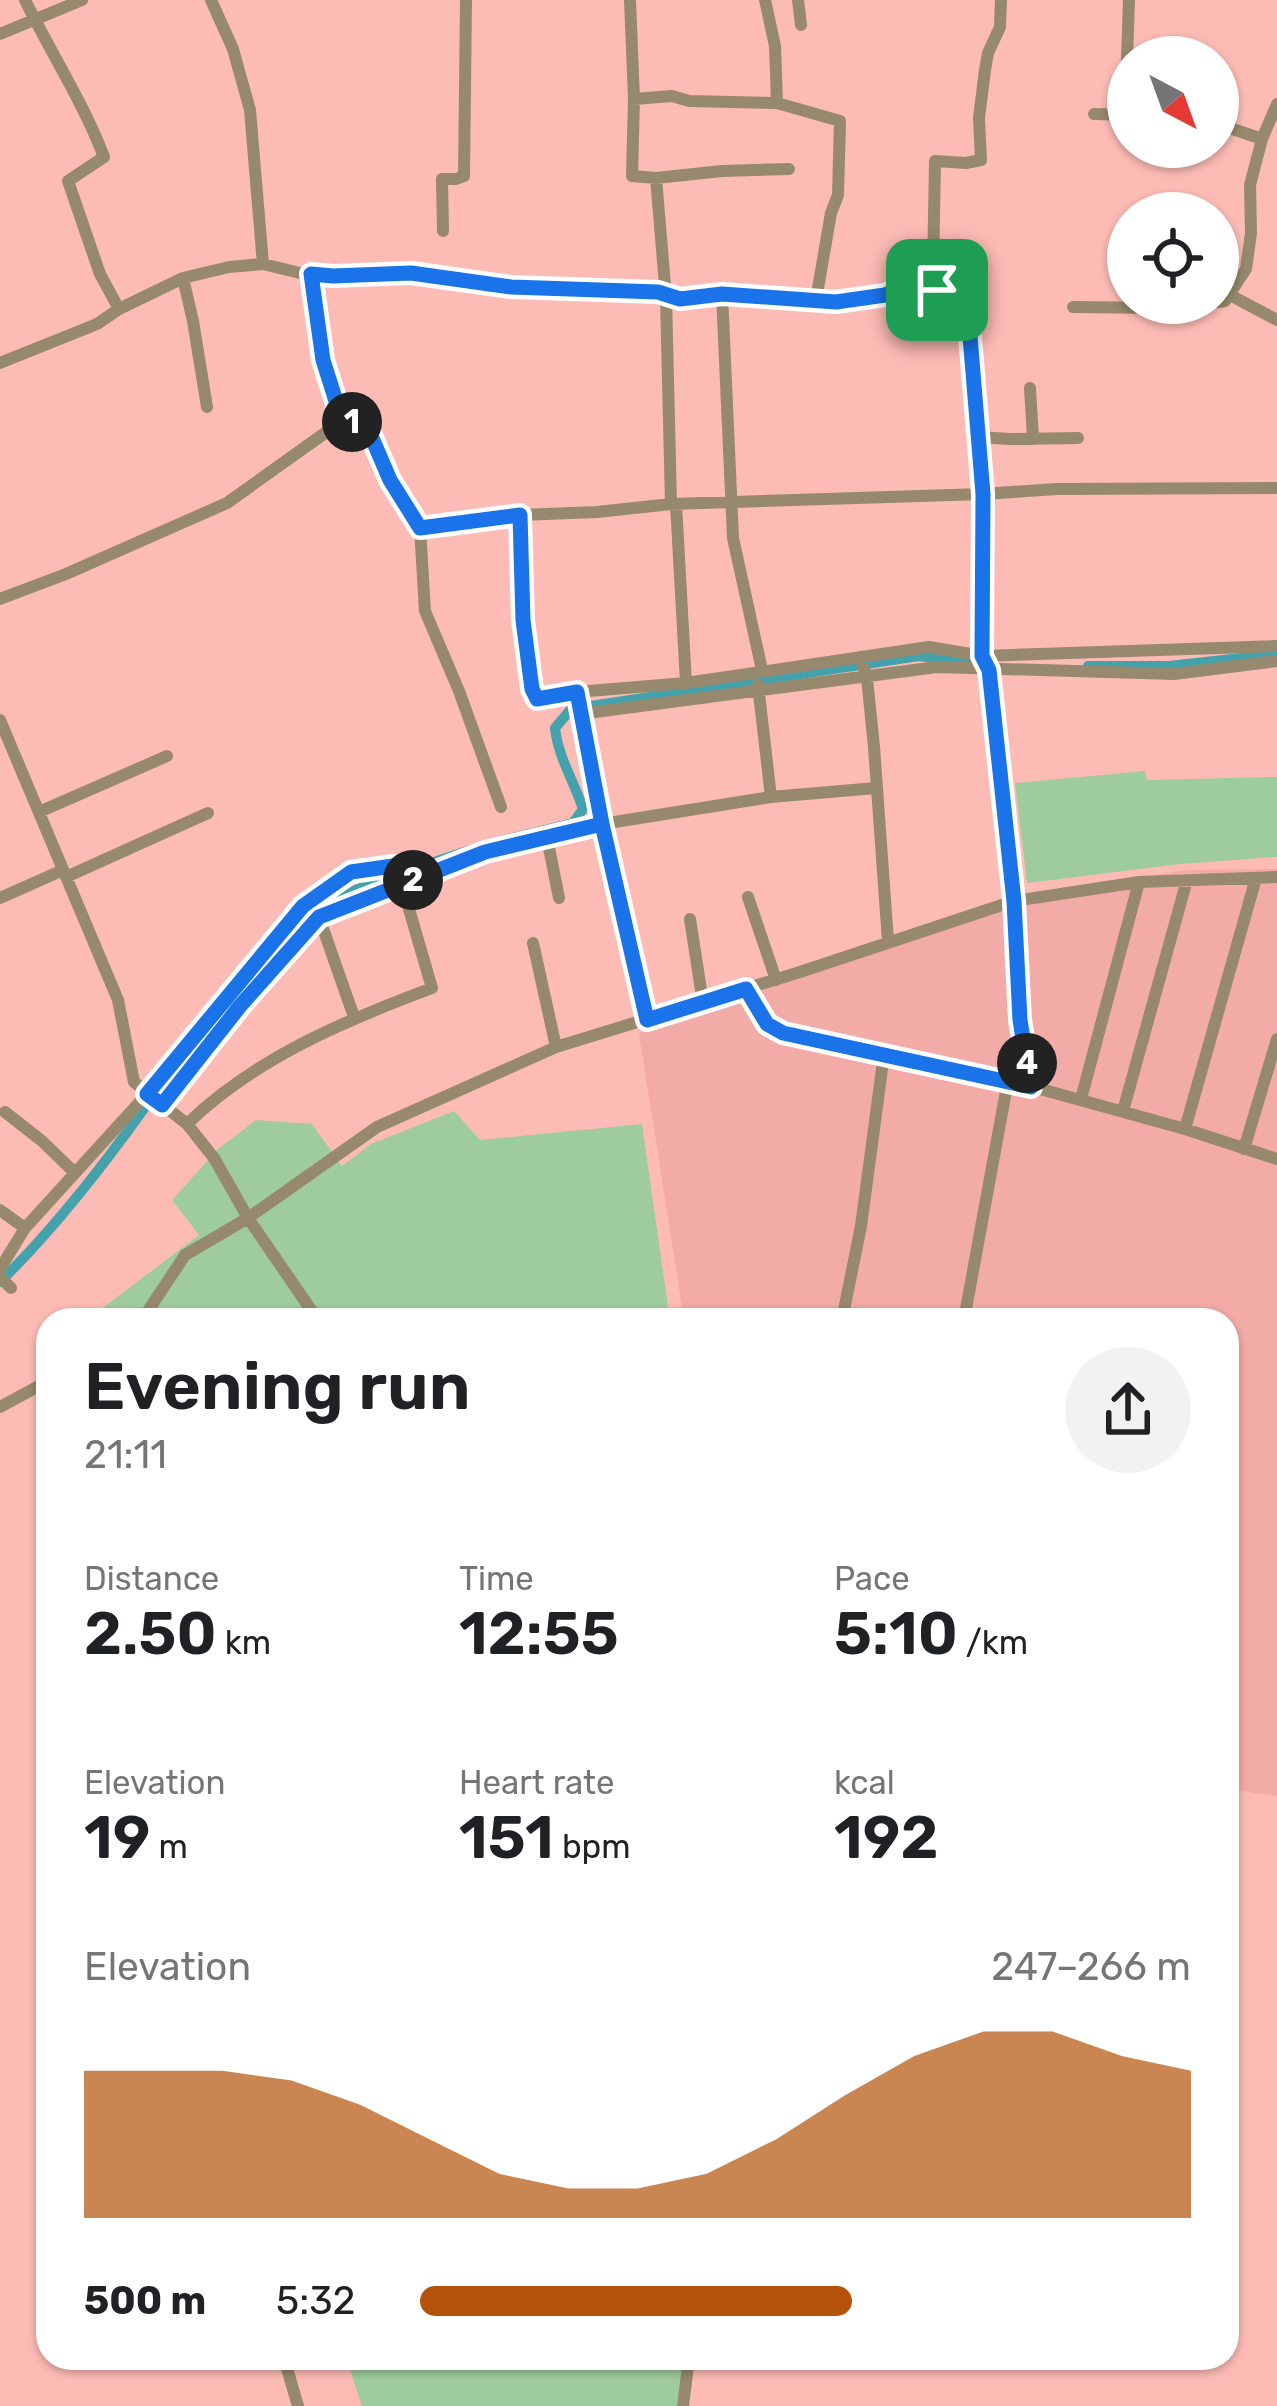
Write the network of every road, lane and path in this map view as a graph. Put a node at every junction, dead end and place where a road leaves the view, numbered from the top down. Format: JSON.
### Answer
{"nodes":[{"id":1,"x":25,"y":0,"type":"edge"},
{"id":2,"x":82,"y":0,"type":"edge"},
{"id":3,"x":211,"y":0,"type":"edge"},
{"id":4,"x":466,"y":0,"type":"edge"},
{"id":5,"x":631,"y":0,"type":"edge"},
{"id":6,"x":765,"y":0,"type":"edge"},
{"id":7,"x":799,"y":0,"type":"edge"},
{"id":8,"x":1001,"y":0,"type":"edge"},
{"id":9,"x":1129,"y":0,"type":"edge"},
{"id":10,"x":34,"y":19,"type":"junction"},
{"id":11,"x":801,"y":25,"type":"dead end"},
{"id":12,"x":0,"y":34,"type":"edge"},
{"id":13,"x":1128,"y":36,"type":"edge"},
{"id":14,"x":634,"y":99,"type":"junction"},
{"id":15,"x":777,"y":103,"type":"junction"},
{"id":16,"x":1277,"y":104,"type":"edge"},
{"id":17,"x":1094,"y":114,"type":"dead end"},
{"id":18,"x":1107,"y":114,"type":"edge"},
{"id":19,"x":1239,"y":131,"type":"edge"},
{"id":20,"x":1262,"y":139,"type":"junction"},
{"id":21,"x":789,"y":169,"type":"dead end"},
{"id":22,"x":656,"y":178,"type":"junction"},
{"id":23,"x":443,"y":231,"type":"dead end"},
{"id":24,"x":263,"y":264,"type":"junction"},
{"id":25,"x":311,"y":274,"type":"junction"},
{"id":26,"x":183,"y":278,"type":"junction"},
{"id":27,"x":1239,"y":278,"type":"edge"},
{"id":28,"x":937,"y":290,"type":"junction"},
{"id":29,"x":722,"y":294,"type":"junction"},
{"id":30,"x":667,"y":297,"type":"junction"},
{"id":31,"x":817,"y":300,"type":"junction"},
{"id":32,"x":1239,"y":304,"type":"edge"},
{"id":33,"x":1073,"y":308,"type":"dead end"},
{"id":34,"x":1107,"y":308,"type":"edge"},
{"id":35,"x":119,"y":309,"type":"junction"},
{"id":36,"x":1277,"y":320,"type":"edge"},
{"id":37,"x":0,"y":363,"type":"edge"},
{"id":38,"x":1030,"y":388,"type":"dead end"},
{"id":39,"x":207,"y":407,"type":"dead end"},
{"id":40,"x":354,"y":424,"type":"junction"},
{"id":41,"x":978,"y":436,"type":"junction"},
{"id":42,"x":1078,"y":438,"type":"dead end"},
{"id":43,"x":1033,"y":439,"type":"junction"},
{"id":44,"x":1277,"y":488,"type":"edge"},
{"id":45,"x":983,"y":494,"type":"junction"},
{"id":46,"x":730,"y":503,"type":"junction"},
{"id":47,"x":674,"y":504,"type":"junction"},
{"id":48,"x":520,"y":515,"type":"junction"},
{"id":49,"x":420,"y":528,"type":"junction"},
{"id":50,"x":0,"y":599,"type":"edge"},
{"id":51,"x":1277,"y":646,"type":"edge"},
{"id":52,"x":982,"y":656,"type":"junction"},
{"id":53,"x":860,"y":657,"type":"junction"},
{"id":54,"x":1277,"y":662,"type":"edge"},
{"id":55,"x":989,"y":670,"type":"junction"},
{"id":56,"x":759,"y":671,"type":"junction"},
{"id":57,"x":866,"y":678,"type":"junction"},
{"id":58,"x":686,"y":683,"type":"junction"},
{"id":59,"x":577,"y":692,"type":"junction"},
{"id":60,"x":759,"y":692,"type":"junction"},
{"id":61,"x":580,"y":714,"type":"junction"},
{"id":62,"x":0,"y":720,"type":"edge"},
{"id":63,"x":167,"y":756,"type":"dead end"},
{"id":64,"x":876,"y":788,"type":"junction"},
{"id":65,"x":771,"y":797,"type":"junction"},
{"id":66,"x":501,"y":807,"type":"dead end"},
{"id":67,"x":39,"y":812,"type":"junction"},
{"id":68,"x":208,"y":813,"type":"dead end"},
{"id":69,"x":602,"y":824,"type":"junction"},
{"id":70,"x":547,"y":838,"type":"junction"},
{"id":71,"x":65,"y":874,"type":"junction"},
{"id":72,"x":1256,"y":878,"type":"junction"},
{"id":73,"x":1277,"y":878,"type":"edge"},
{"id":74,"x":1187,"y":880,"type":"junction"},
{"id":75,"x":1139,"y":881,"type":"junction"},
{"id":76,"x":402,"y":885,"type":"junction"},
{"id":77,"x":748,"y":896,"type":"dead end"},
{"id":78,"x":0,"y":898,"type":"edge"},
{"id":79,"x":559,"y":898,"type":"dead end"},
{"id":80,"x":1014,"y":901,"type":"junction"},
{"id":81,"x":319,"y":917,"type":"junction"},
{"id":82,"x":690,"y":919,"type":"dead end"},
{"id":83,"x":888,"y":941,"type":"junction"},
{"id":84,"x":533,"y":944,"type":"dead end"},
{"id":85,"x":776,"y":980,"type":"junction"},
{"id":86,"x":746,"y":989,"type":"junction"},
{"id":87,"x":703,"y":1003,"type":"junction"},
{"id":88,"x":353,"y":1017,"type":"junction"},
{"id":89,"x":647,"y":1020,"type":"junction"},
{"id":90,"x":1277,"y":1039,"type":"edge"},
{"id":91,"x":556,"y":1047,"type":"junction"},
{"id":92,"x":884,"y":1054,"type":"junction"},
{"id":93,"x":1008,"y":1080,"type":"junction"},
{"id":94,"x":1031,"y":1087,"type":"junction"},
{"id":95,"x":147,"y":1094,"type":"junction"},
{"id":96,"x":1082,"y":1099,"type":"junction"},
{"id":97,"x":162,"y":1105,"type":"junction"},
{"id":98,"x":4,"y":1112,"type":"dead end"},
{"id":99,"x":1123,"y":1112,"type":"junction"},
{"id":100,"x":187,"y":1124,"type":"junction"},
{"id":101,"x":1185,"y":1130,"type":"junction"},
{"id":102,"x":1244,"y":1149,"type":"junction"},
{"id":103,"x":1277,"y":1160,"type":"edge"},
{"id":104,"x":74,"y":1173,"type":"junction"},
{"id":105,"x":0,"y":1210,"type":"edge"},
{"id":106,"x":248,"y":1218,"type":"junction"},
{"id":107,"x":26,"y":1228,"type":"junction"},
{"id":108,"x":4,"y":1278,"type":"edge"},
{"id":109,"x":150,"y":1308,"type":"edge"},
{"id":110,"x":310,"y":1308,"type":"edge"},
{"id":111,"x":844,"y":1308,"type":"edge"},
{"id":112,"x":966,"y":1308,"type":"edge"},
{"id":113,"x":36,"y":1388,"type":"edge"},
{"id":114,"x":0,"y":1407,"type":"edge"},
{"id":115,"x":288,"y":2370,"type":"edge"},
{"id":116,"x":688,"y":2370,"type":"edge"},
{"id":117,"x":298,"y":2406,"type":"edge"},
{"id":118,"x":683,"y":2406,"type":"edge"}],
"edges":[{"from":1,"to":10,"type":"street"},
{"from":2,"to":10,"type":"street"},
{"from":3,"to":24,"type":"street"},
{"from":4,"to":23,"type":"street"},
{"from":5,"to":14,"type":"street"},
{"from":6,"to":15,"type":"street"},
{"from":7,"to":11,"type":"street"},
{"from":8,"to":28,"type":"street"},
{"from":9,"to":13,"type":"street"},
{"from":10,"to":12,"type":"street"},
{"from":10,"to":35,"type":"street"},
{"from":14,"to":15,"type":"street"},
{"from":14,"to":22,"type":"street"},
{"from":15,"to":31,"type":"street"},
{"from":16,"to":20,"type":"street"},
{"from":17,"to":18,"type":"street"},
{"from":19,"to":20,"type":"street"},
{"from":20,"to":27,"type":"street"},
{"from":21,"to":22,"type":"street"},
{"from":22,"to":30,"type":"street"},
{"from":24,"to":25,"type":"street"},
{"from":24,"to":26,"type":"street"},
{"from":25,"to":30,"type":"street"},
{"from":25,"to":40,"type":"street"},
{"from":26,"to":35,"type":"street"},
{"from":26,"to":39,"type":"street"},
{"from":28,"to":31,"type":"street"},
{"from":28,"to":41,"type":"street"},
{"from":29,"to":30,"type":"street"},
{"from":29,"to":31,"type":"street"},
{"from":29,"to":46,"type":"street"},
{"from":30,"to":47,"type":"street"},
{"from":32,"to":36,"type":"street"},
{"from":33,"to":34,"type":"street"},
{"from":35,"to":37,"type":"street"},
{"from":38,"to":43,"type":"street"},
{"from":40,"to":49,"type":"street"},
{"from":40,"to":50,"type":"street"},
{"from":41,"to":43,"type":"street"},
{"from":41,"to":45,"type":"street"},
{"from":42,"to":43,"type":"street"},
{"from":44,"to":45,"type":"street"},
{"from":45,"to":46,"type":"street"},
{"from":45,"to":52,"type":"street"},
{"from":46,"to":47,"type":"street"},
{"from":46,"to":56,"type":"street"},
{"from":47,"to":48,"type":"street"},
{"from":47,"to":58,"type":"street"},
{"from":48,"to":49,"type":"street"},
{"from":48,"to":59,"type":"street"},
{"from":49,"to":66,"type":"street"},
{"from":51,"to":52,"type":"street"},
{"from":52,"to":53,"type":"street"},
{"from":52,"to":55,"type":"street"},
{"from":53,"to":56,"type":"street"},
{"from":53,"to":57,"type":"street"},
{"from":54,"to":55,"type":"street"},
{"from":55,"to":57,"type":"street"},
{"from":55,"to":80,"type":"street"},
{"from":56,"to":58,"type":"street"},
{"from":56,"to":60,"type":"street"},
{"from":57,"to":60,"type":"street"},
{"from":57,"to":64,"type":"street"},
{"from":58,"to":59,"type":"street"},
{"from":59,"to":61,"type":"street"},
{"from":60,"to":61,"type":"street"},
{"from":60,"to":65,"type":"street"},
{"from":61,"to":69,"type":"street"},
{"from":62,"to":67,"type":"street"},
{"from":63,"to":67,"type":"street"},
{"from":64,"to":65,"type":"street"},
{"from":64,"to":83,"type":"street"},
{"from":65,"to":69,"type":"street"},
{"from":67,"to":71,"type":"street"},
{"from":68,"to":71,"type":"street"},
{"from":69,"to":70,"type":"street"},
{"from":69,"to":89,"type":"street"},
{"from":70,"to":76,"type":"street"},
{"from":70,"to":79,"type":"street"},
{"from":71,"to":78,"type":"street"},
{"from":71,"to":95,"type":"street"},
{"from":72,"to":73,"type":"street"},
{"from":72,"to":74,"type":"street"},
{"from":72,"to":101,"type":"street"},
{"from":74,"to":75,"type":"street"},
{"from":74,"to":99,"type":"street"},
{"from":75,"to":80,"type":"street"},
{"from":75,"to":96,"type":"street"},
{"from":76,"to":81,"type":"street"},
{"from":76,"to":88,"type":"street"},
{"from":76,"to":95,"type":"street"},
{"from":77,"to":85,"type":"street"},
{"from":80,"to":83,"type":"street"},
{"from":80,"to":94,"type":"street"},
{"from":81,"to":88,"type":"street"},
{"from":81,"to":97,"type":"street"},
{"from":82,"to":87,"type":"street"},
{"from":83,"to":85,"type":"street"},
{"from":84,"to":91,"type":"street"},
{"from":85,"to":86,"type":"street"},
{"from":86,"to":87,"type":"street"},
{"from":86,"to":92,"type":"street"},
{"from":87,"to":89,"type":"street"},
{"from":88,"to":100,"type":"street"},
{"from":89,"to":91,"type":"street"},
{"from":90,"to":102,"type":"street"},
{"from":91,"to":106,"type":"street"},
{"from":92,"to":93,"type":"street"},
{"from":92,"to":111,"type":"street"},
{"from":93,"to":94,"type":"street"},
{"from":93,"to":112,"type":"street"},
{"from":94,"to":96,"type":"street"},
{"from":95,"to":97,"type":"street"},
{"from":95,"to":104,"type":"street"},
{"from":96,"to":99,"type":"street"},
{"from":97,"to":100,"type":"street"},
{"from":98,"to":104,"type":"street"},
{"from":99,"to":101,"type":"street"},
{"from":100,"to":106,"type":"street"},
{"from":101,"to":102,"type":"street"},
{"from":102,"to":103,"type":"street"},
{"from":104,"to":107,"type":"street"},
{"from":105,"to":107,"type":"street"},
{"from":106,"to":109,"type":"street"},
{"from":106,"to":110,"type":"street"},
{"from":107,"to":108,"type":"street"},
{"from":113,"to":114,"type":"street"},
{"from":115,"to":117,"type":"street"},
{"from":116,"to":118,"type":"street"}]}
